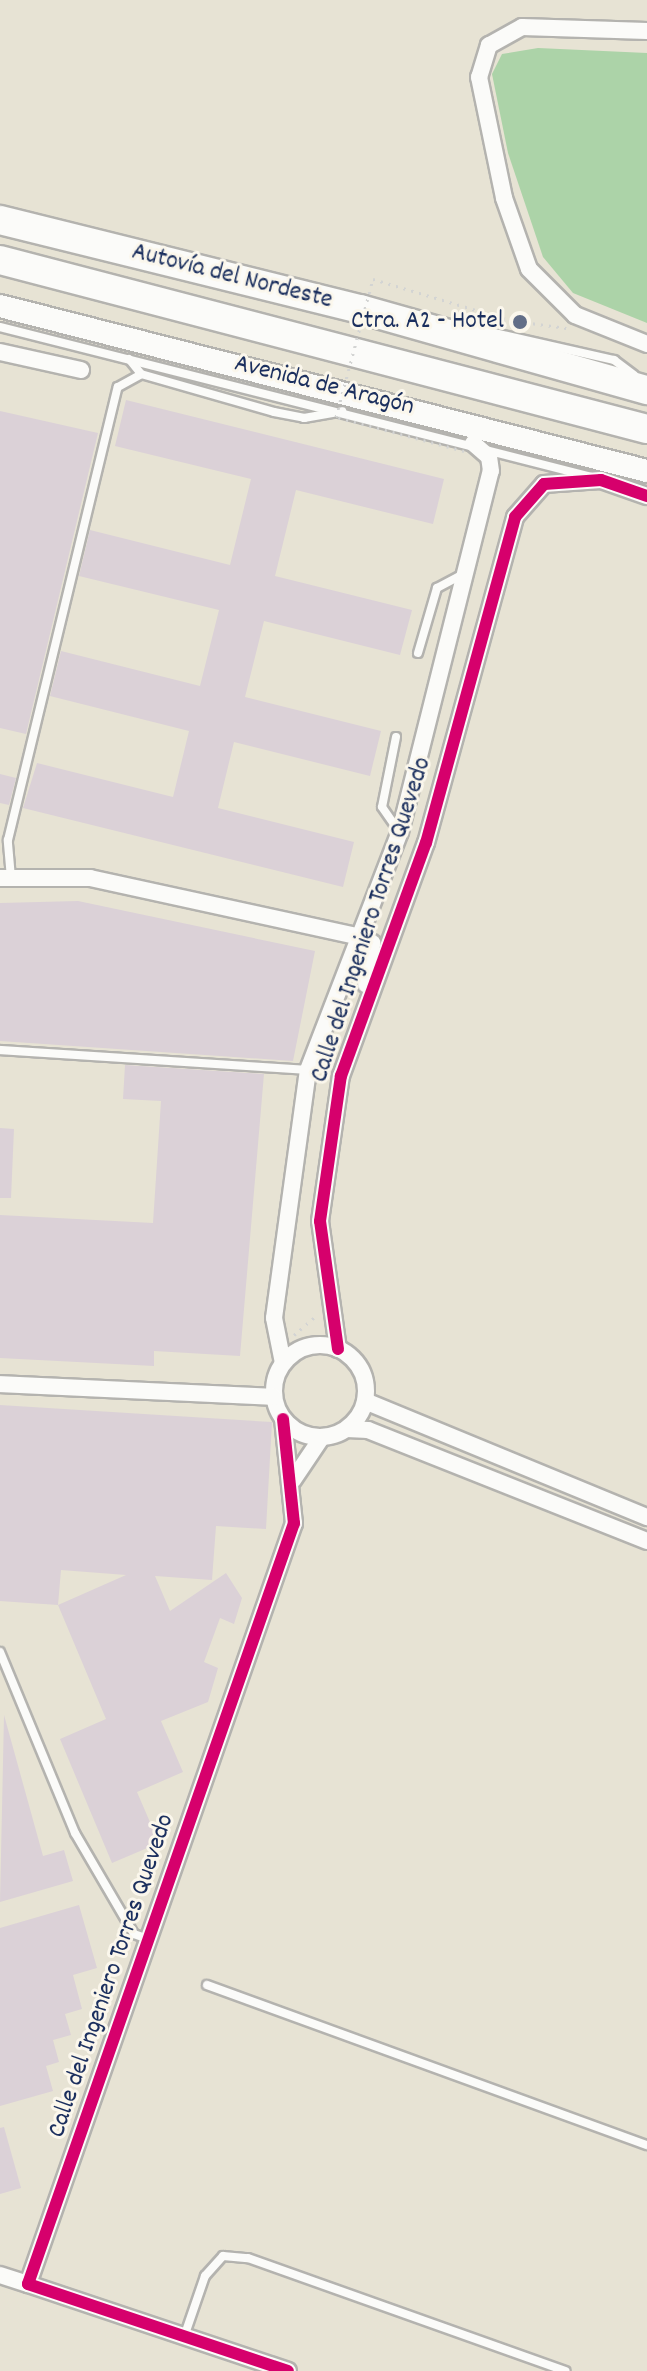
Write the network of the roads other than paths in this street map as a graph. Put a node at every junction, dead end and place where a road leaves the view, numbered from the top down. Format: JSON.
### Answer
{"nodes":[{"id":1,"x":647,"y":31,"type":"edge"},
{"id":2,"x":0,"y":220,"type":"edge"},
{"id":3,"x":0,"y":260,"type":"edge"},
{"id":4,"x":0,"y":306,"type":"edge"},
{"id":5,"x":0,"y":327,"type":"edge"},
{"id":6,"x":647,"y":344,"type":"edge"},
{"id":7,"x":0,"y":352,"type":"edge"},
{"id":8,"x":129,"y":359,"type":"junction"},
{"id":9,"x":81,"y":370,"type":"dead end"},
{"id":10,"x":141,"y":374,"type":"junction"},
{"id":11,"x":647,"y":387,"type":"edge"},
{"id":12,"x":345,"y":410,"type":"junction"},
{"id":13,"x":647,"y":429,"type":"edge"},
{"id":14,"x":468,"y":447,"type":"junction"},
{"id":15,"x":647,"y":472,"type":"edge"},
{"id":16,"x":601,"y":480,"type":"junction"},
{"id":17,"x":647,"y":496,"type":"edge"},
{"id":18,"x":465,"y":572,"type":"junction"},
{"id":19,"x":418,"y":653,"type":"dead end"},
{"id":20,"x":396,"y":737,"type":"dead end"},
{"id":21,"x":400,"y":832,"type":"junction"},
{"id":22,"x":5,"y":878,"type":"edge"},
{"id":23,"x":357,"y":936,"type":"junction"},
{"id":24,"x":362,"y":1014,"type":"junction"},
{"id":25,"x":0,"y":1050,"type":"edge"},
{"id":26,"x":308,"y":1070,"type":"junction"},
{"id":27,"x":338,"y":1349,"type":"junction"},
{"id":28,"x":283,"y":1363,"type":"junction"},
{"id":29,"x":0,"y":1384,"type":"edge"},
{"id":30,"x":274,"y":1397,"type":"junction"},
{"id":31,"x":365,"y":1401,"type":"junction"},
{"id":32,"x":283,"y":1419,"type":"junction"},
{"id":33,"x":347,"y":1429,"type":"junction"},
{"id":34,"x":322,"y":1437,"type":"junction"},
{"id":35,"x":293,"y":1480,"type":"junction"},
{"id":36,"x":647,"y":1517,"type":"edge"},
{"id":37,"x":647,"y":1541,"type":"edge"},
{"id":38,"x":0,"y":1652,"type":"edge"},
{"id":39,"x":148,"y":1939,"type":"junction"},
{"id":40,"x":207,"y":1985,"type":"dead end"},
{"id":41,"x":647,"y":2145,"type":"edge"},
{"id":42,"x":0,"y":2275,"type":"edge"},
{"id":43,"x":28,"y":2284,"type":"junction"},
{"id":44,"x":184,"y":2337,"type":"junction"},
{"id":45,"x":288,"y":2371,"type":"edge"},
{"id":46,"x":566,"y":2371,"type":"edge"}],
"edges":[{"from":1,"to":6,"type":"street"},
{"from":2,"to":11,"type":"highway","name":"Autovía del Nordeste"},
{"from":3,"to":13,"type":"highway","name":"Autovía del Nordeste"},
{"from":4,"to":15,"type":"street","name":"Avenida de Aragón"},
{"from":5,"to":8,"type":"lane"},
{"from":7,"to":9,"type":"street"},
{"from":8,"to":10,"type":"lane"},
{"from":8,"to":12,"type":"lane"},
{"from":10,"to":12,"type":"lane"},
{"from":10,"to":22,"type":"lane"},
{"from":12,"to":14,"type":"lane"},
{"from":14,"to":16,"type":"lane"},
{"from":14,"to":18,"type":"street","name":"Calle del Ingeniero Torres Quevedo"},
{"from":16,"to":17,"type":"street"},
{"from":16,"to":24,"type":"street","name":"Calle del Ingeniero Torres Quevedo"},
{"from":18,"to":19,"type":"lane"},
{"from":18,"to":21,"type":"street","name":"Calle del Ingeniero Torres Quevedo"},
{"from":20,"to":21,"type":"lane"},
{"from":21,"to":23,"type":"street","name":"Calle del Ingeniero Torres Quevedo"},
{"from":22,"to":23,"type":"street"},
{"from":23,"to":24,"type":"street"},
{"from":23,"to":26,"type":"street","name":"Calle del Ingeniero Torres Quevedo"},
{"from":24,"to":27,"type":"street","name":"Calle del Ingeniero Torres Quevedo"},
{"from":25,"to":26,"type":"lane"},
{"from":26,"to":28,"type":"street","name":"Calle del Ingeniero Torres Quevedo"},
{"from":27,"to":28,"type":"street"},
{"from":27,"to":31,"type":"street"},
{"from":28,"to":30,"type":"street"},
{"from":29,"to":30,"type":"street"},
{"from":30,"to":32,"type":"street"},
{"from":31,"to":33,"type":"street"},
{"from":31,"to":36,"type":"street"},
{"from":32,"to":34,"type":"street"},
{"from":32,"to":35,"type":"street","name":"Calle del Ingeniero Torres Quevedo"},
{"from":33,"to":34,"type":"street"},
{"from":33,"to":37,"type":"street"},
{"from":34,"to":35,"type":"street"},
{"from":35,"to":39,"type":"street","name":"Calle del Ingeniero Torres Quevedo"},
{"from":38,"to":39,"type":"lane"},
{"from":39,"to":43,"type":"street","name":"Calle del Ingeniero Torres Quevedo"},
{"from":40,"to":41,"type":"lane"},
{"from":42,"to":43,"type":"street"},
{"from":43,"to":44,"type":"street"},
{"from":44,"to":45,"type":"street"},
{"from":44,"to":46,"type":"lane"}]}
